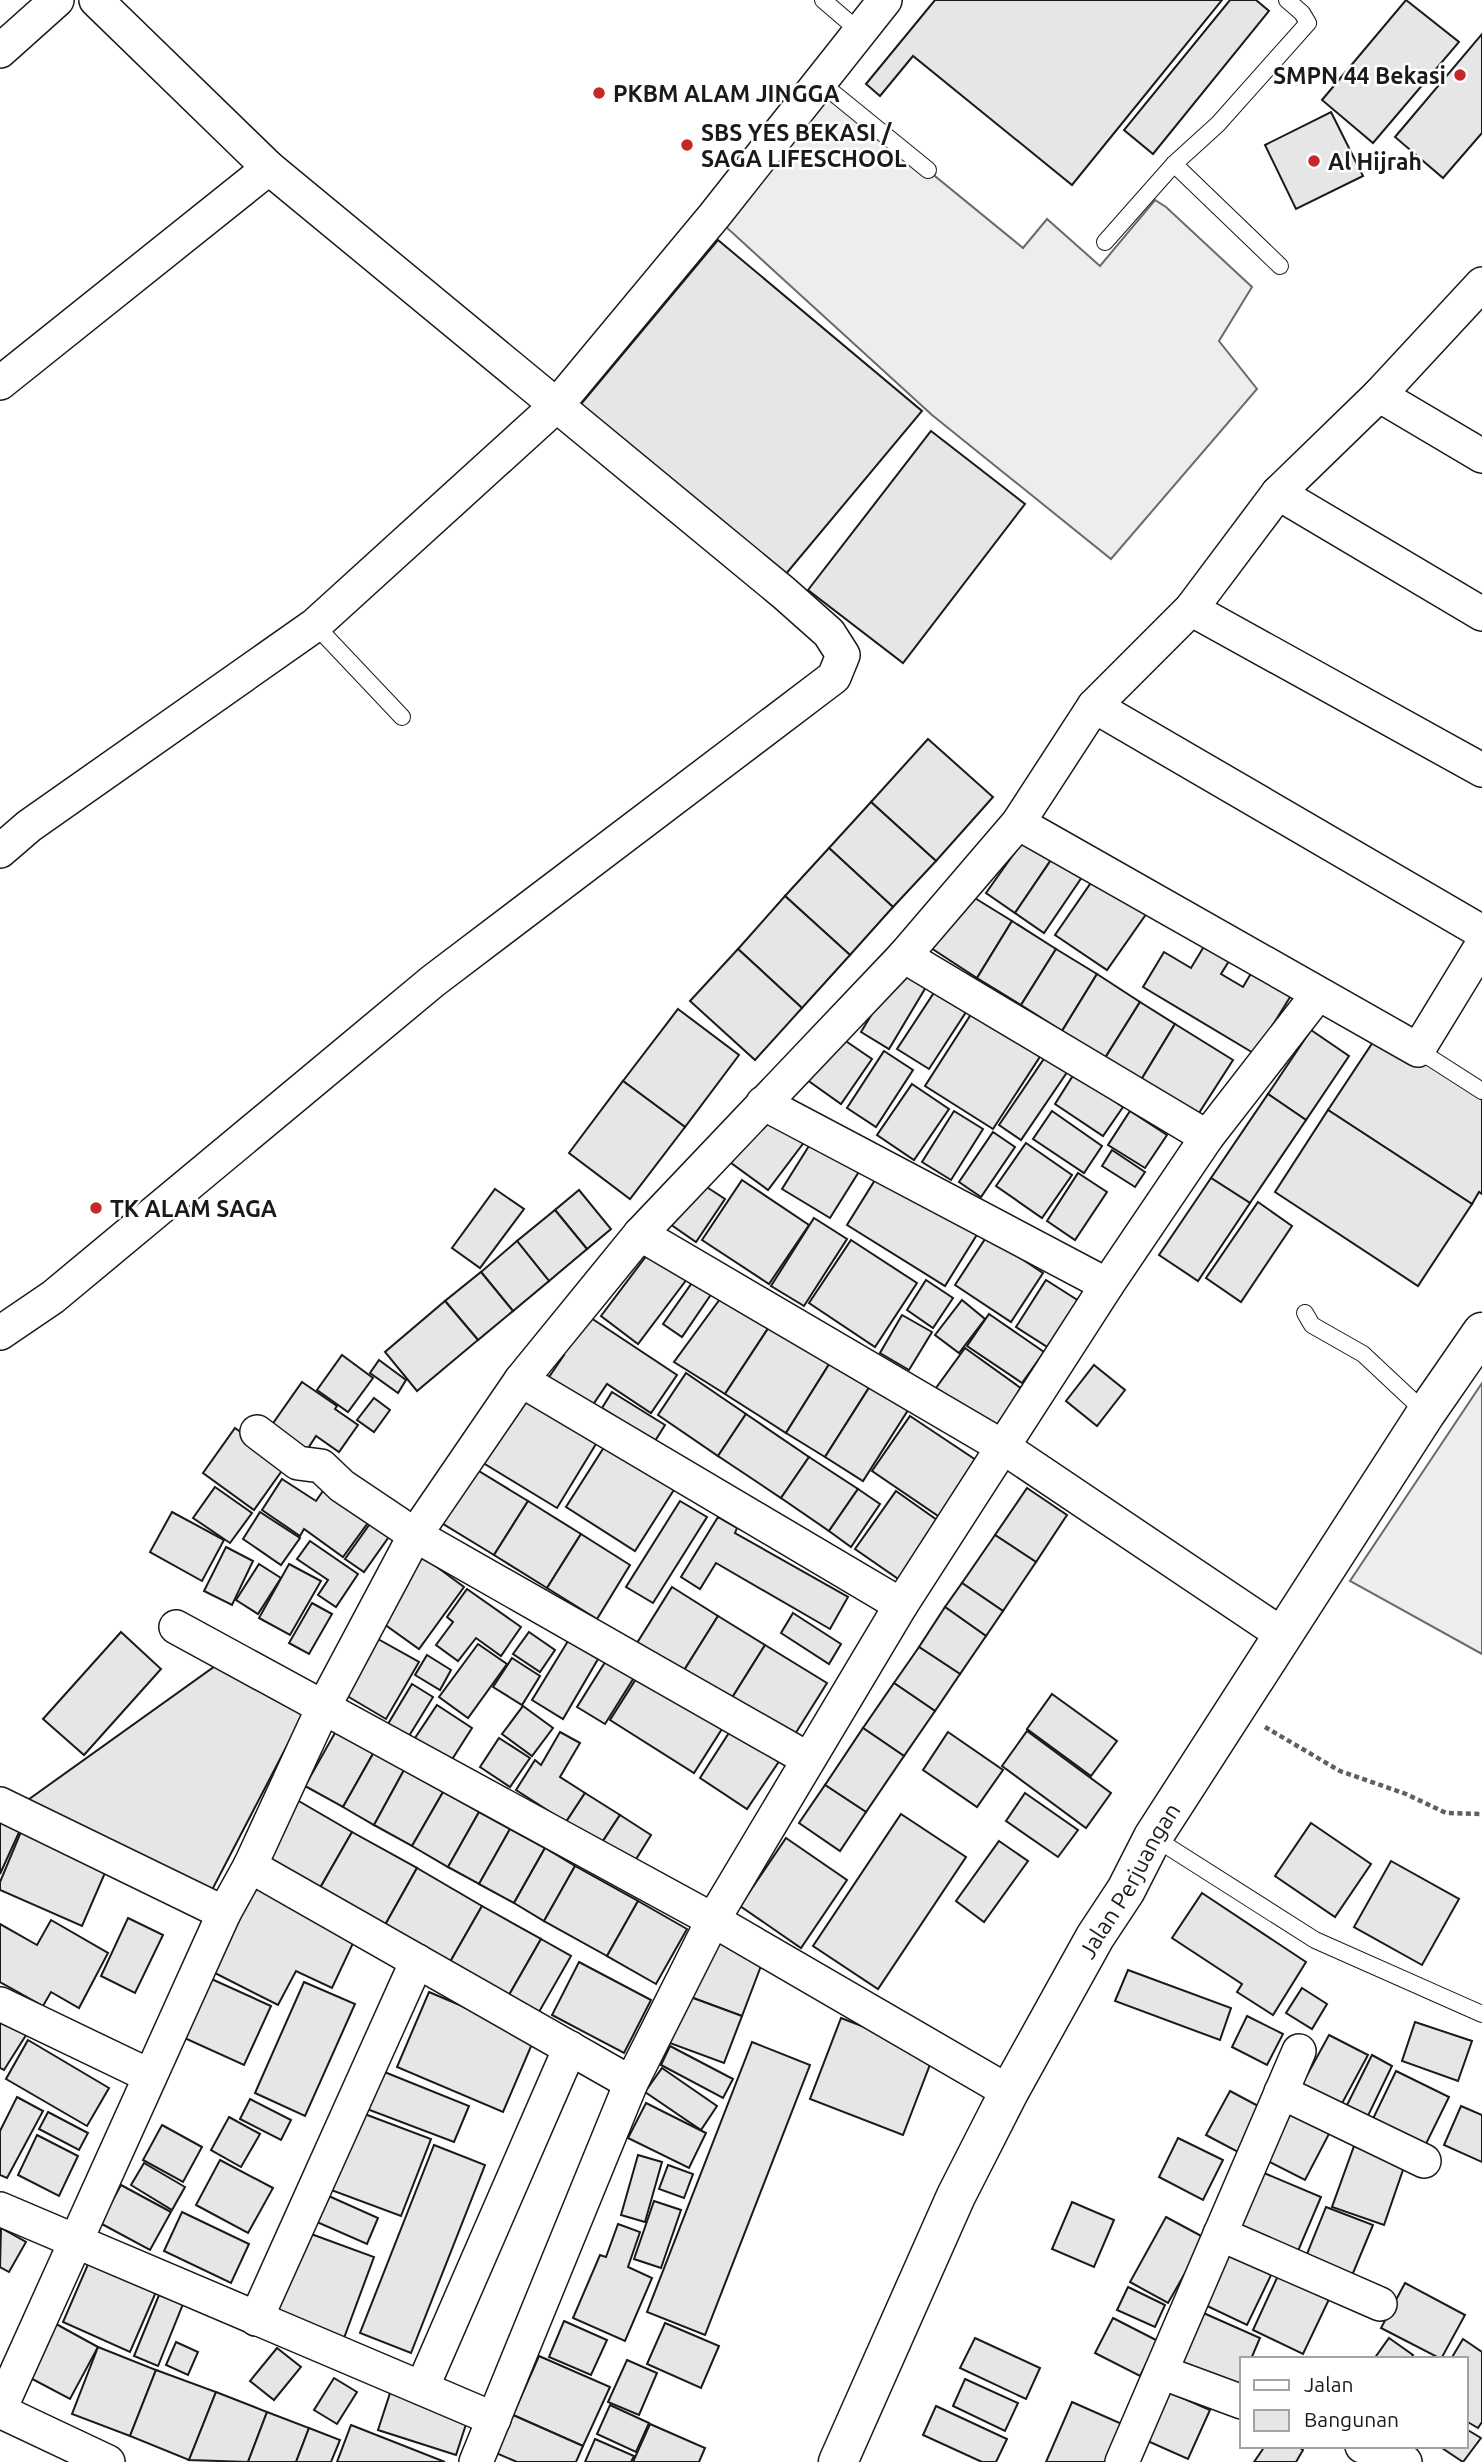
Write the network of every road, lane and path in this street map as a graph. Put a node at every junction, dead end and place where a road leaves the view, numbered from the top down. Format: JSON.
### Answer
{"nodes":[{"id":1,"x":57,"y":0,"type":"edge"},
{"id":2,"x":96,"y":0,"type":"edge"},
{"id":3,"x":823,"y":0,"type":"edge"},
{"id":4,"x":886,"y":0,"type":"edge"},
{"id":5,"x":1287,"y":0,"type":"edge"},
{"id":6,"x":859,"y":31,"type":"junction"},
{"id":7,"x":0,"y":51,"type":"edge"},
{"id":8,"x":821,"y":83,"type":"junction"},
{"id":9,"x":1174,"y":164,"type":"junction"},
{"id":10,"x":269,"y":168,"type":"junction"},
{"id":11,"x":928,"y":170,"type":"dead end"},
{"id":12,"x":1105,"y":242,"type":"dead end"},
{"id":13,"x":1280,"y":266,"type":"dead end"},
{"id":14,"x":1481,"y":288,"type":"edge"},
{"id":15,"x":0,"y":383,"type":"edge"},
{"id":16,"x":1379,"y":395,"type":"junction"},
{"id":17,"x":556,"y":405,"type":"junction"},
{"id":18,"x":1482,"y":456,"type":"edge"},
{"id":19,"x":1278,"y":493,"type":"junction"},
{"id":20,"x":1191,"y":609,"type":"junction"},
{"id":21,"x":1482,"y":614,"type":"edge"},
{"id":22,"x":315,"y":625,"type":"junction"},
{"id":23,"x":1094,"y":706,"type":"junction"},
{"id":24,"x":402,"y":716,"type":"dead end"},
{"id":25,"x":1482,"y":770,"type":"edge"},
{"id":26,"x":1017,"y":823,"type":"junction"},
{"id":27,"x":0,"y":851,"type":"edge"},
{"id":28,"x":1482,"y":932,"type":"edge"},
{"id":29,"x":1482,"y":945,"type":"edge"},
{"id":30,"x":904,"y":956,"type":"junction"},
{"id":31,"x":1318,"y":994,"type":"junction"},
{"id":32,"x":1418,"y":1050,"type":"junction"},
{"id":33,"x":1482,"y":1091,"type":"edge"},
{"id":34,"x":763,"y":1103,"type":"junction"},
{"id":35,"x":1208,"y":1137,"type":"junction"},
{"id":36,"x":640,"y":1234,"type":"junction"},
{"id":37,"x":1107,"y":1285,"type":"junction"},
{"id":38,"x":1305,"y":1313,"type":"dead end"},
{"id":39,"x":1482,"y":1332,"type":"edge"},
{"id":40,"x":0,"y":1333,"type":"edge"},
{"id":41,"x":521,"y":1380,"type":"junction"},
{"id":42,"x":1426,"y":1413,"type":"junction"},
{"id":43,"x":257,"y":1432,"type":"dead end"},
{"id":44,"x":1003,"y":1447,"type":"junction"},
{"id":45,"x":415,"y":1535,"type":"junction"},
{"id":46,"x":901,"y":1605,"type":"junction"},
{"id":47,"x":176,"y":1627,"type":"dead end"},
{"id":48,"x":1283,"y":1635,"type":"junction"},
{"id":49,"x":323,"y":1708,"type":"junction"},
{"id":50,"x":1279,"y":1735,"type":"dead end"},
{"id":51,"x":808,"y":1759,"type":"junction"},
{"id":52,"x":0,"y":1804,"type":"edge"},
{"id":53,"x":1482,"y":1814,"type":"edge"},
{"id":54,"x":1153,"y":1837,"type":"junction"},
{"id":55,"x":250,"y":1866,"type":"junction"},
{"id":56,"x":224,"y":1913,"type":"junction"},
{"id":57,"x":713,"y":1920,"type":"junction"},
{"id":58,"x":417,"y":1961,"type":"junction"},
{"id":59,"x":0,"y":2004,"type":"edge"},
{"id":60,"x":1482,"y":2014,"type":"edge"},
{"id":61,"x":570,"y":2048,"type":"junction"},
{"id":62,"x":1299,"y":2051,"type":"dead end"},
{"id":63,"x":150,"y":2076,"type":"junction"},
{"id":64,"x":631,"y":2083,"type":"junction"},
{"id":65,"x":1009,"y":2092,"type":"junction"},
{"id":66,"x":1281,"y":2092,"type":"junction"},
{"id":67,"x":1424,"y":2161,"type":"dead end"},
{"id":68,"x":0,"y":2209,"type":"edge"},
{"id":69,"x":1220,"y":2234,"type":"junction"},
{"id":70,"x":75,"y":2242,"type":"junction"},
{"id":71,"x":1380,"y":2304,"type":"dead end"},
{"id":72,"x":256,"y":2319,"type":"junction"},
{"id":73,"x":1161,"y":2372,"type":"junction"},
{"id":74,"x":422,"y":2388,"type":"junction"},
{"id":75,"x":1240,"y":2401,"type":"edge"},
{"id":76,"x":0,"y":2410,"type":"edge"},
{"id":77,"x":494,"y":2419,"type":"junction"},
{"id":78,"x":1367,"y":2448,"type":"edge"},
{"id":79,"x":108,"y":2462,"type":"edge"},
{"id":80,"x":476,"y":2462,"type":"edge"},
{"id":81,"x":838,"y":2462,"type":"edge"},
{"id":82,"x":1122,"y":2462,"type":"edge"},
{"id":83,"x":1405,"y":2462,"type":"edge"}],
"edges":[{"from":1,"to":7,"type":"street"},
{"from":2,"to":10,"type":"street"},
{"from":3,"to":6,"type":"lane"},
{"from":4,"to":6,"type":"street"},
{"from":5,"to":9,"type":"lane"},
{"from":6,"to":8,"type":"street"},
{"from":8,"to":11,"type":"lane"},
{"from":8,"to":17,"type":"street"},
{"from":9,"to":12,"type":"lane"},
{"from":9,"to":13,"type":"lane"},
{"from":10,"to":15,"type":"street"},
{"from":10,"to":17,"type":"street"},
{"from":14,"to":16,"type":"street"},
{"from":16,"to":18,"type":"street"},
{"from":16,"to":19,"type":"street"},
{"from":17,"to":22,"type":"street"},
{"from":17,"to":40,"type":"street"},
{"from":19,"to":20,"type":"street"},
{"from":19,"to":21,"type":"street"},
{"from":20,"to":23,"type":"street"},
{"from":20,"to":25,"type":"street"},
{"from":22,"to":24,"type":"lane"},
{"from":22,"to":27,"type":"street"},
{"from":23,"to":26,"type":"street"},
{"from":23,"to":28,"type":"street"},
{"from":26,"to":30,"type":"street"},
{"from":26,"to":31,"type":"street"},
{"from":29,"to":32,"type":"street"},
{"from":30,"to":34,"type":"street"},
{"from":30,"to":35,"type":"street"},
{"from":31,"to":32,"type":"street"},
{"from":31,"to":35,"type":"street"},
{"from":32,"to":33,"type":"lane"},
{"from":34,"to":36,"type":"street"},
{"from":34,"to":37,"type":"street"},
{"from":35,"to":37,"type":"street"},
{"from":36,"to":41,"type":"street"},
{"from":36,"to":44,"type":"street"},
{"from":37,"to":44,"type":"street"},
{"from":38,"to":42,"type":"lane"},
{"from":39,"to":42,"type":"main road","name":"Jalan Perjuangan"},
{"from":41,"to":45,"type":"street"},
{"from":41,"to":46,"type":"street"},
{"from":42,"to":48,"type":"main road","name":"Jalan Perjuangan"},
{"from":43,"to":45,"type":"street"},
{"from":44,"to":46,"type":"street"},
{"from":44,"to":48,"type":"street"},
{"from":45,"to":49,"type":"street"},
{"from":45,"to":51,"type":"street"},
{"from":46,"to":51,"type":"street"},
{"from":47,"to":49,"type":"street"},
{"from":48,"to":54,"type":"main road","name":"Jalan Perjuangan"},
{"from":49,"to":55,"type":"street"},
{"from":49,"to":57,"type":"street"},
{"from":50,"to":53,"type":"path"},
{"from":51,"to":57,"type":"street"},
{"from":52,"to":56,"type":"street"},
{"from":54,"to":60,"type":"lane"},
{"from":54,"to":65,"type":"main road","name":"Jalan Perjuangan"},
{"from":55,"to":56,"type":"street"},
{"from":55,"to":58,"type":"street"},
{"from":56,"to":63,"type":"street"},
{"from":57,"to":64,"type":"street"},
{"from":57,"to":65,"type":"street"},
{"from":58,"to":61,"type":"street"},
{"from":58,"to":72,"type":"street"},
{"from":59,"to":63,"type":"street"},
{"from":61,"to":64,"type":"street"},
{"from":61,"to":74,"type":"street"},
{"from":62,"to":66,"type":"street"},
{"from":63,"to":70,"type":"street"},
{"from":64,"to":77,"type":"street"},
{"from":65,"to":81,"type":"main road","name":"Jalan Perjuangan"},
{"from":66,"to":67,"type":"street"},
{"from":66,"to":69,"type":"street"},
{"from":68,"to":70,"type":"street"},
{"from":69,"to":71,"type":"street"},
{"from":69,"to":73,"type":"street"},
{"from":70,"to":72,"type":"street"},
{"from":70,"to":76,"type":"street"},
{"from":72,"to":74,"type":"street"},
{"from":73,"to":75,"type":"street"},
{"from":73,"to":82,"type":"street"},
{"from":74,"to":77,"type":"street"},
{"from":76,"to":79,"type":"street"},
{"from":77,"to":80,"type":"street"},
{"from":78,"to":83,"type":"street"}]}
